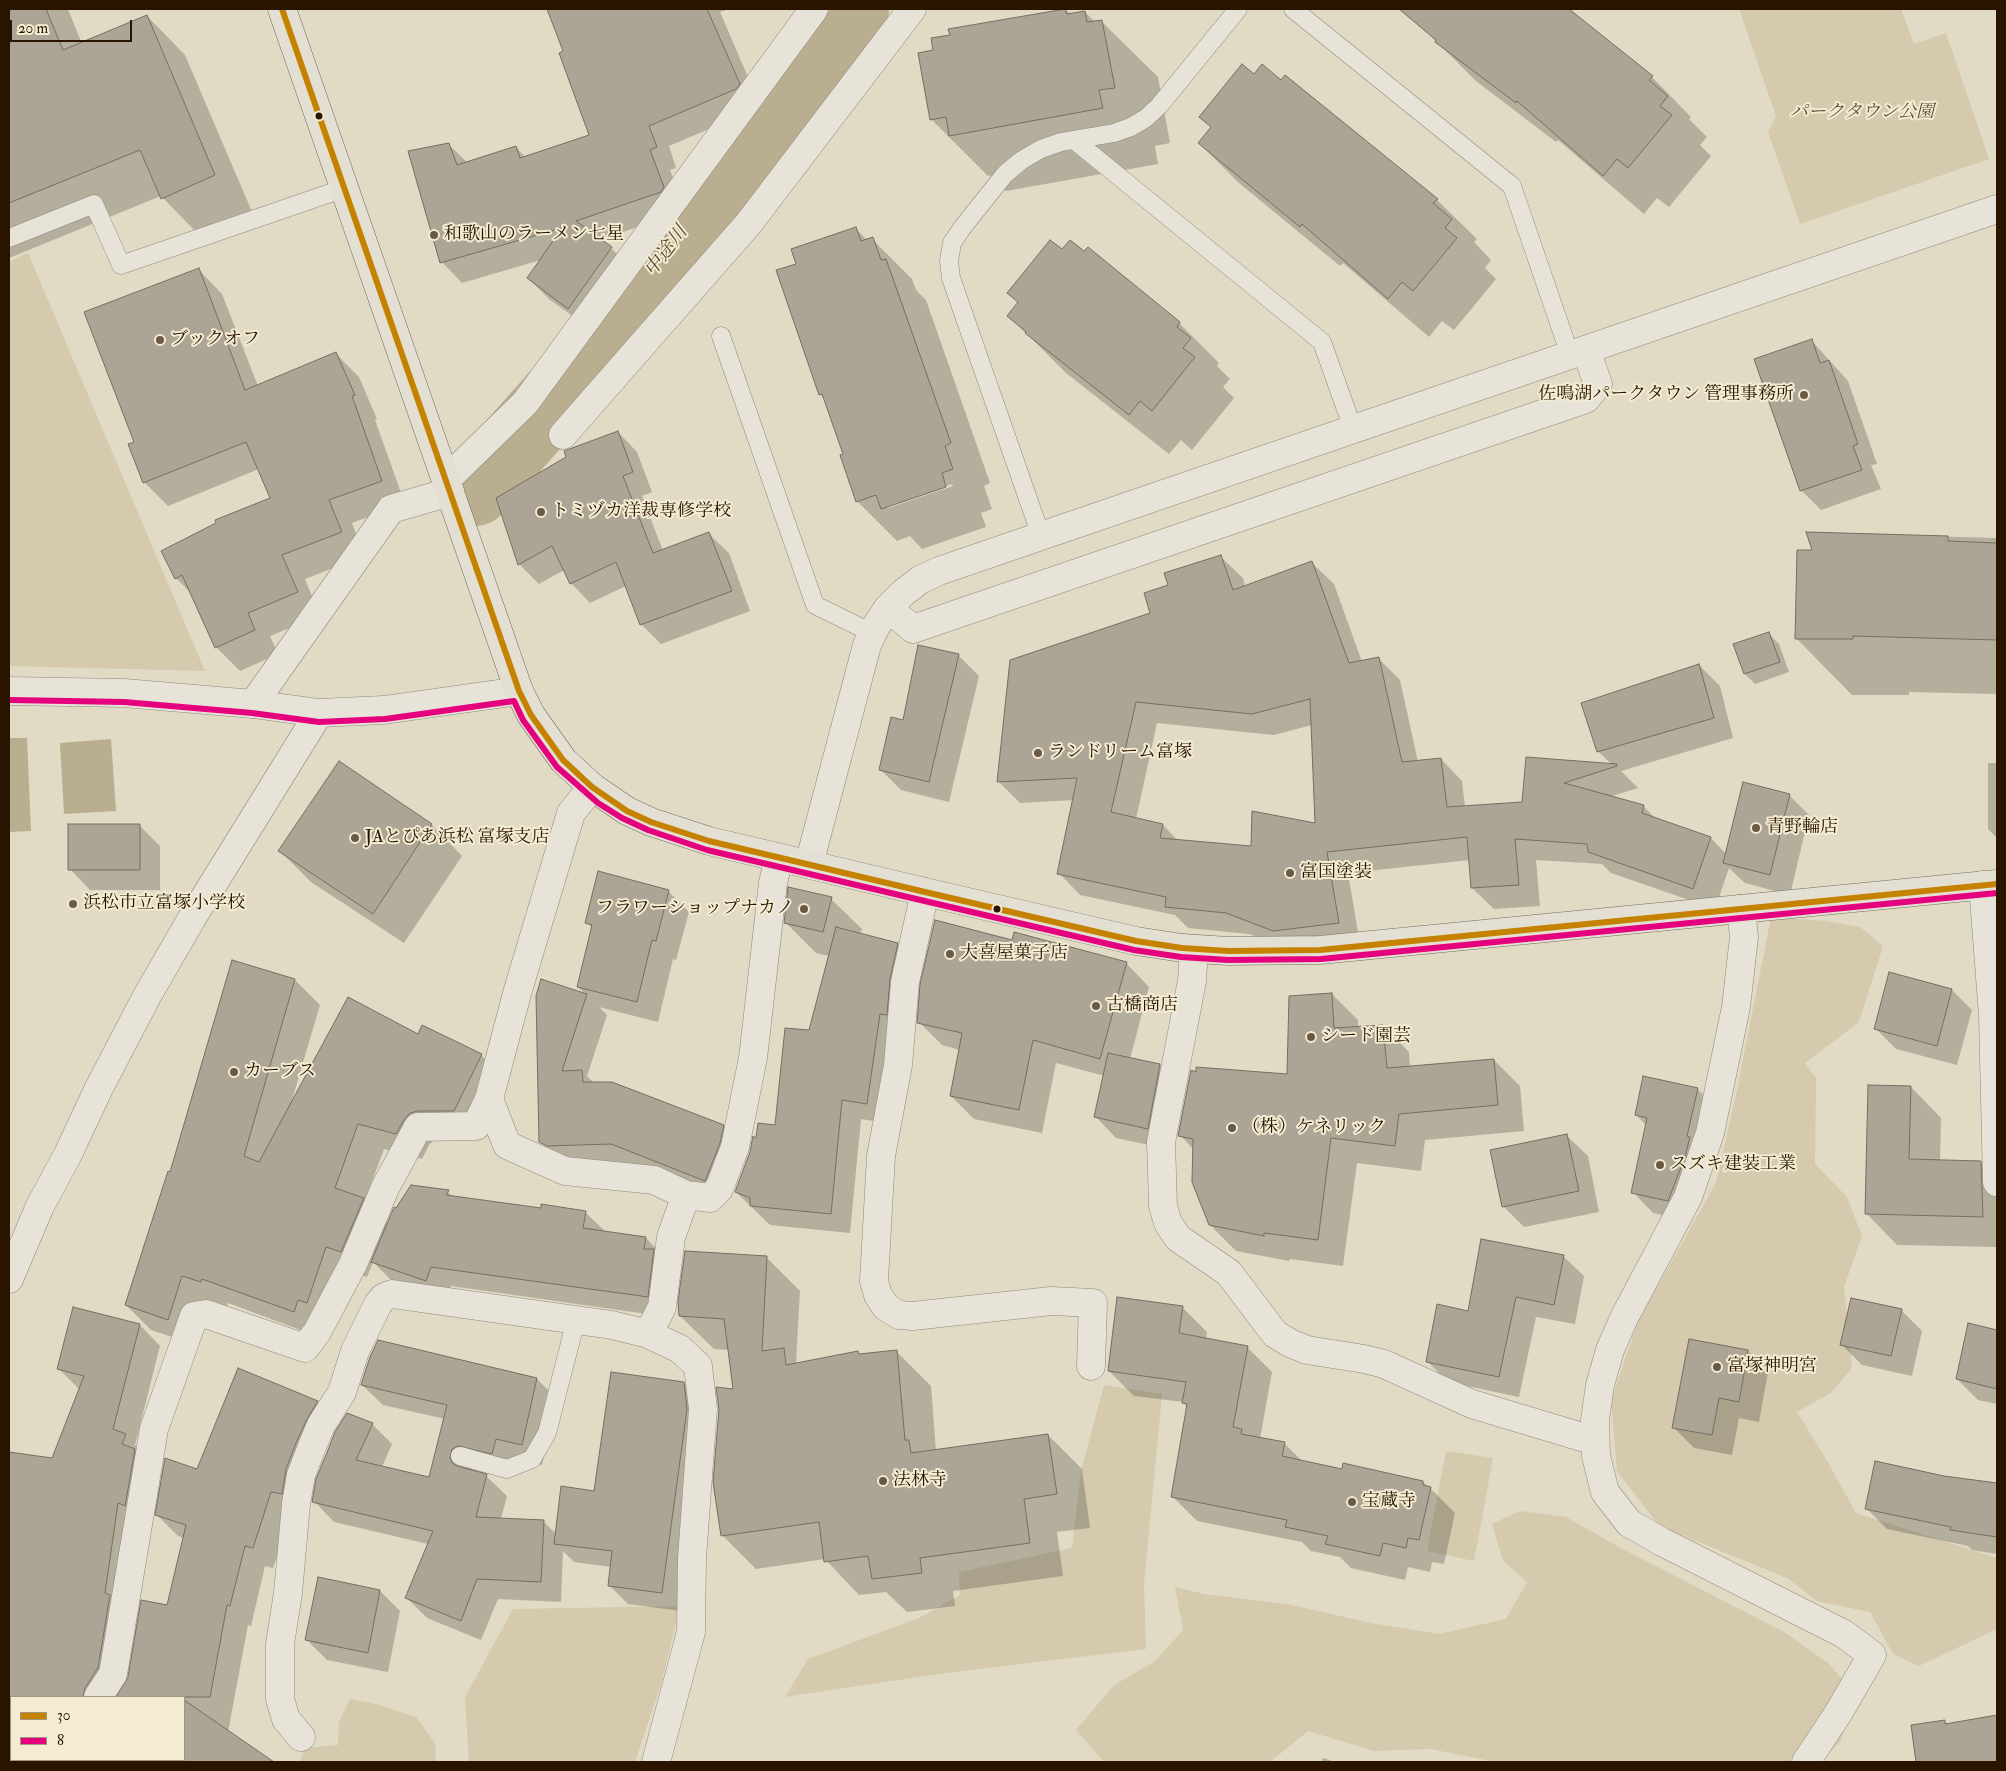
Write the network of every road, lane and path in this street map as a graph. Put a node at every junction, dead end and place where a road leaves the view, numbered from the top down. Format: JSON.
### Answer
{"nodes":[{"id":1,"x":282,"y":9,"type":"edge"},
{"id":2,"x":814,"y":9,"type":"edge"},
{"id":3,"x":912,"y":9,"type":"edge"},
{"id":4,"x":1238,"y":9,"type":"edge"},
{"id":5,"x":1294,"y":9,"type":"edge"},
{"id":6,"x":1074,"y":140,"type":"junction"},
{"id":7,"x":345,"y":188,"type":"junction"},
{"id":8,"x":1997,"y":209,"type":"edge"},
{"id":9,"x":9,"y":238,"type":"edge"},
{"id":10,"x":721,"y":336,"type":"dead end"},
{"id":11,"x":1578,"y":352,"type":"junction"},
{"id":12,"x":1353,"y":429,"type":"junction"},
{"id":13,"x":563,"y":436,"type":"dead end"},
{"id":14,"x":448,"y":485,"type":"junction"},
{"id":15,"x":1041,"y":536,"type":"junction"},
{"id":16,"x":888,"y":608,"type":"junction"},
{"id":17,"x":872,"y":633,"type":"junction"},
{"id":18,"x":9,"y":691,"type":"edge"},
{"id":19,"x":519,"y":691,"type":"junction"},
{"id":20,"x":253,"y":704,"type":"junction"},
{"id":21,"x":319,"y":713,"type":"junction"},
{"id":22,"x":592,"y":787,"type":"junction"},
{"id":23,"x":779,"y":858,"type":"junction"},
{"id":24,"x":809,"y":864,"type":"junction"},
{"id":25,"x":1990,"y":885,"type":"edge"},
{"id":26,"x":925,"y":892,"type":"junction"},
{"id":27,"x":1741,"y":909,"type":"junction"},
{"id":28,"x":1194,"y":949,"type":"junction"},
{"id":29,"x":489,"y":1099,"type":"junction"},
{"id":30,"x":1997,"y":1182,"type":"edge"},
{"id":31,"x":686,"y":1195,"type":"junction"},
{"id":32,"x":9,"y":1279,"type":"edge"},
{"id":33,"x":576,"y":1320,"type":"junction"},
{"id":34,"x":648,"y":1334,"type":"junction"},
{"id":35,"x":1091,"y":1366,"type":"dead end"},
{"id":36,"x":1596,"y":1442,"type":"junction"},
{"id":37,"x":460,"y":1456,"type":"dead end"},
{"id":38,"x":99,"y":1696,"type":"edge"},
{"id":39,"x":301,"y":1737,"type":"dead end"},
{"id":40,"x":656,"y":1762,"type":"edge"},
{"id":41,"x":1806,"y":1762,"type":"edge"}],
"edges":[{"from":1,"to":7,"type":"main road"},
{"from":2,"to":14,"type":"street"},
{"from":3,"to":13,"type":"street"},
{"from":4,"to":6,"type":"lane"},
{"from":5,"to":11,"type":"lane"},
{"from":6,"to":12,"type":"lane"},
{"from":6,"to":15,"type":"lane"},
{"from":7,"to":9,"type":"lane"},
{"from":7,"to":14,"type":"main road"},
{"from":8,"to":11,"type":"street"},
{"from":10,"to":17,"type":"lane"},
{"from":11,"to":12,"type":"street"},
{"from":11,"to":16,"type":"street"},
{"from":12,"to":15,"type":"street"},
{"from":14,"to":19,"type":"main road"},
{"from":14,"to":20,"type":"street"},
{"from":15,"to":16,"type":"street"},
{"from":16,"to":17,"type":"street"},
{"from":17,"to":24,"type":"street"},
{"from":18,"to":20,"type":"street"},
{"from":19,"to":21,"type":"street"},
{"from":19,"to":22,"type":"main road"},
{"from":20,"to":21,"type":"street"},
{"from":21,"to":32,"type":"street"},
{"from":22,"to":23,"type":"main road"},
{"from":22,"to":29,"type":"street"},
{"from":23,"to":24,"type":"main road"},
{"from":23,"to":31,"type":"street"},
{"from":24,"to":26,"type":"main road"},
{"from":25,"to":27,"type":"main road"},
{"from":25,"to":30,"type":"street"},
{"from":26,"to":28,"type":"main road"},
{"from":26,"to":35,"type":"street"},
{"from":27,"to":28,"type":"main road"},
{"from":27,"to":36,"type":"street"},
{"from":28,"to":36,"type":"street"},
{"from":29,"to":31,"type":"street"},
{"from":29,"to":38,"type":"street"},
{"from":31,"to":34,"type":"street"},
{"from":33,"to":34,"type":"street"},
{"from":33,"to":37,"type":"lane"},
{"from":33,"to":39,"type":"street"},
{"from":34,"to":40,"type":"street"},
{"from":36,"to":41,"type":"street"}]}
